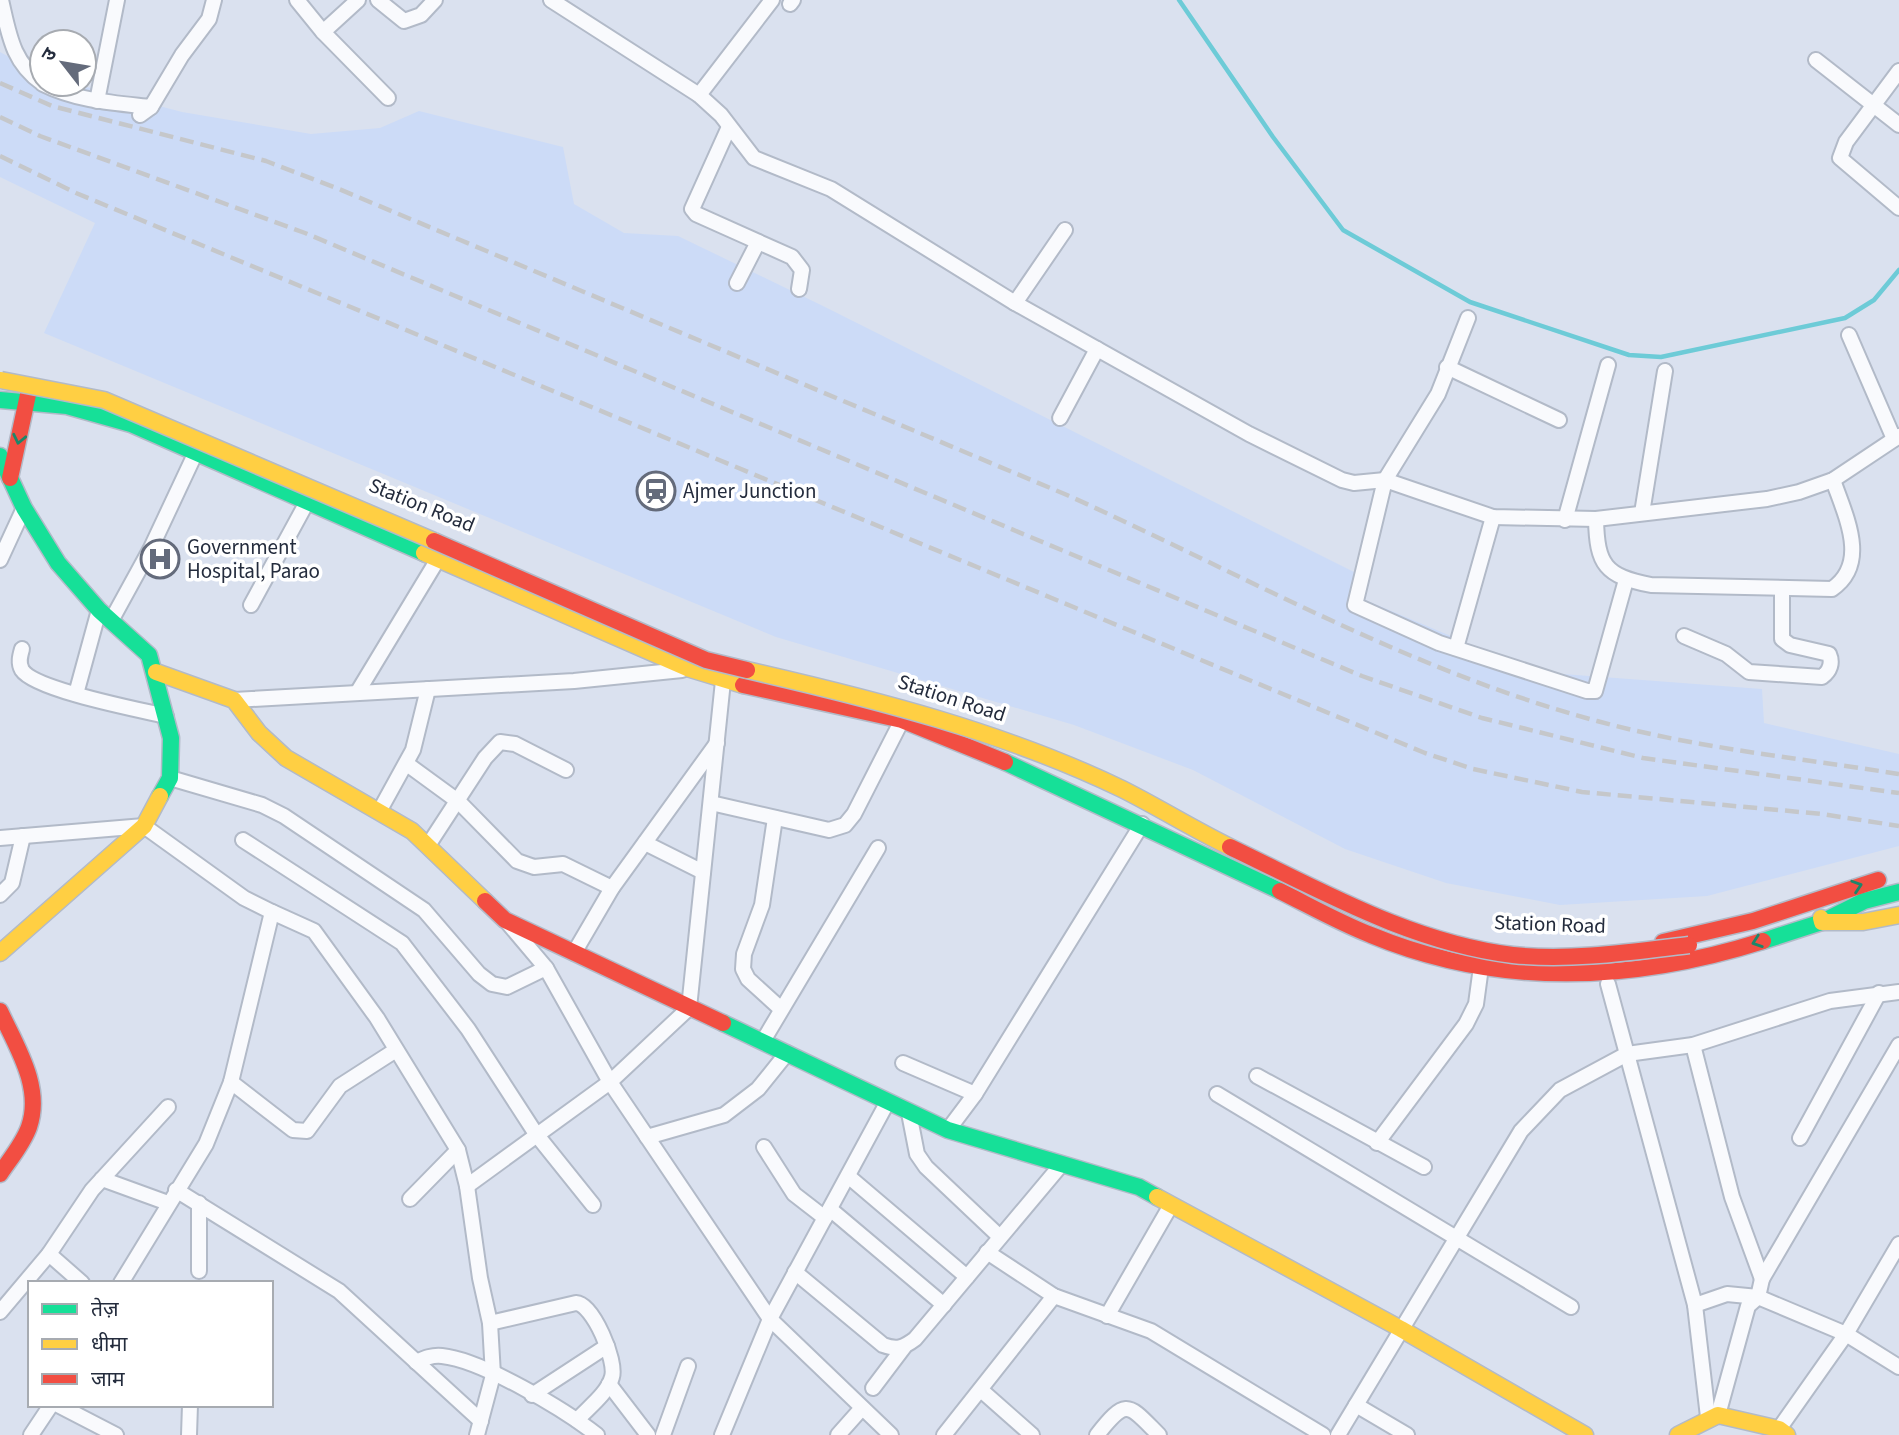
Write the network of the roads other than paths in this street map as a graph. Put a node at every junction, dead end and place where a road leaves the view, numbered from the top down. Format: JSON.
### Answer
{"nodes":[{"id":1,"x":1,"y":0,"type":"edge"},
{"id":2,"x":117,"y":0,"type":"edge"},
{"id":3,"x":214,"y":0,"type":"edge"},
{"id":4,"x":297,"y":0,"type":"edge"},
{"id":5,"x":358,"y":0,"type":"edge"},
{"id":6,"x":377,"y":0,"type":"edge"},
{"id":7,"x":435,"y":0,"type":"edge"},
{"id":8,"x":551,"y":0,"type":"edge"},
{"id":9,"x":772,"y":0,"type":"edge"},
{"id":10,"x":323,"y":32,"type":"junction"},
{"id":11,"x":1816,"y":60,"type":"dead end"},
{"id":12,"x":1899,"y":71,"type":"edge"},
{"id":13,"x":28,"y":74,"type":"edge"},
{"id":14,"x":699,"y":95,"type":"junction"},
{"id":15,"x":84,"y":98,"type":"edge"},
{"id":16,"x":388,"y":98,"type":"dead end"},
{"id":17,"x":97,"y":101,"type":"junction"},
{"id":18,"x":1874,"y":104,"type":"junction"},
{"id":19,"x":1899,"y":125,"type":"edge"},
{"id":20,"x":729,"y":127,"type":"junction"},
{"id":21,"x":1899,"y":208,"type":"edge"},
{"id":22,"x":1065,"y":230,"type":"dead end"},
{"id":23,"x":758,"y":242,"type":"junction"},
{"id":24,"x":737,"y":283,"type":"dead end"},
{"id":25,"x":799,"y":289,"type":"dead end"},
{"id":26,"x":1015,"y":303,"type":"junction"},
{"id":27,"x":1468,"y":318,"type":"dead end"},
{"id":28,"x":1849,"y":335,"type":"dead end"},
{"id":29,"x":1097,"y":349,"type":"junction"},
{"id":30,"x":1608,"y":365,"type":"dead end"},
{"id":31,"x":1447,"y":367,"type":"junction"},
{"id":32,"x":1665,"y":371,"type":"dead end"},
{"id":33,"x":32,"y":375,"type":"junction"},
{"id":34,"x":0,"y":382,"type":"edge"},
{"id":35,"x":0,"y":400,"type":"edge"},
{"id":36,"x":27,"y":400,"type":"junction"},
{"id":37,"x":1060,"y":418,"type":"dead end"},
{"id":38,"x":1559,"y":420,"type":"dead end"},
{"id":39,"x":1896,"y":437,"type":"edge"},
{"id":40,"x":196,"y":452,"type":"junction"},
{"id":41,"x":0,"y":456,"type":"edge"},
{"id":42,"x":10,"y":478,"type":"junction"},
{"id":43,"x":1385,"y":480,"type":"junction"},
{"id":44,"x":1833,"y":480,"type":"junction"},
{"id":45,"x":307,"y":502,"type":"junction"},
{"id":46,"x":24,"y":508,"type":"junction"},
{"id":47,"x":1642,"y":513,"type":"junction"},
{"id":48,"x":1493,"y":517,"type":"junction"},
{"id":49,"x":1596,"y":519,"type":"junction"},
{"id":50,"x":1564,"y":520,"type":"junction"},
{"id":51,"x":438,"y":559,"type":"junction"},
{"id":52,"x":0,"y":560,"type":"edge"},
{"id":53,"x":1626,"y":580,"type":"junction"},
{"id":54,"x":1782,"y":588,"type":"junction"},
{"id":55,"x":251,"y":605,"type":"dead end"},
{"id":56,"x":105,"y":615,"type":"junction"},
{"id":57,"x":1684,"y":636,"type":"dead end"},
{"id":58,"x":1456,"y":648,"type":"junction"},
{"id":59,"x":22,"y":649,"type":"dead end"},
{"id":60,"x":691,"y":669,"type":"junction"},
{"id":61,"x":156,"y":672,"type":"junction"},
{"id":62,"x":723,"y":681,"type":"junction"},
{"id":63,"x":428,"y":689,"type":"junction"},
{"id":64,"x":357,"y":693,"type":"junction"},
{"id":65,"x":76,"y":694,"type":"junction"},
{"id":66,"x":234,"y":700,"type":"junction"},
{"id":67,"x":166,"y":716,"type":"junction"},
{"id":68,"x":902,"y":720,"type":"junction"},
{"id":69,"x":718,"y":742,"type":"junction"},
{"id":70,"x":407,"y":764,"type":"junction"},
{"id":71,"x":566,"y":770,"type":"dead end"},
{"id":72,"x":170,"y":778,"type":"junction"},
{"id":73,"x":459,"y":802,"type":"junction"},
{"id":74,"x":711,"y":803,"type":"junction"},
{"id":75,"x":380,"y":810,"type":"junction"},
{"id":76,"x":775,"y":818,"type":"junction"},
{"id":77,"x":1142,"y":824,"type":"junction"},
{"id":78,"x":144,"y":826,"type":"junction"},
{"id":79,"x":23,"y":836,"type":"junction"},
{"id":80,"x":0,"y":838,"type":"edge"},
{"id":81,"x":243,"y":840,"type":"dead end"},
{"id":82,"x":645,"y":843,"type":"junction"},
{"id":83,"x":429,"y":845,"type":"junction"},
{"id":84,"x":878,"y":848,"type":"dead end"},
{"id":85,"x":704,"y":872,"type":"junction"},
{"id":86,"x":1898,"y":875,"type":"edge"},
{"id":87,"x":612,"y":888,"type":"junction"},
{"id":88,"x":1899,"y":892,"type":"edge"},
{"id":89,"x":0,"y":895,"type":"edge"},
{"id":90,"x":1816,"y":902,"type":"junction"},
{"id":91,"x":272,"y":912,"type":"junction"},
{"id":92,"x":1899,"y":915,"type":"edge"},
{"id":93,"x":505,"y":919,"type":"junction"},
{"id":94,"x":1822,"y":922,"type":"junction"},
{"id":95,"x":1715,"y":931,"type":"junction"},
{"id":96,"x":1688,"y":948,"type":"junction"},
{"id":97,"x":1720,"y":952,"type":"junction"},
{"id":98,"x":0,"y":953,"type":"edge"},
{"id":99,"x":574,"y":953,"type":"junction"},
{"id":100,"x":1481,"y":967,"type":"junction"},
{"id":101,"x":545,"y":968,"type":"junction"},
{"id":102,"x":1608,"y":984,"type":"dead end"},
{"id":103,"x":1899,"y":992,"type":"edge"},
{"id":104,"x":1879,"y":993,"type":"junction"},
{"id":105,"x":689,"y":1008,"type":"junction"},
{"id":106,"x":781,"y":1009,"type":"junction"},
{"id":107,"x":0,"y":1011,"type":"edge"},
{"id":108,"x":763,"y":1041,"type":"junction"},
{"id":109,"x":1693,"y":1045,"type":"junction"},
{"id":110,"x":1899,"y":1045,"type":"edge"},
{"id":111,"x":396,"y":1050,"type":"junction"},
{"id":112,"x":787,"y":1053,"type":"junction"},
{"id":113,"x":1627,"y":1054,"type":"junction"},
{"id":114,"x":903,"y":1063,"type":"dead end"},
{"id":115,"x":1257,"y":1076,"type":"dead end"},
{"id":116,"x":231,"y":1082,"type":"junction"},
{"id":117,"x":610,"y":1082,"type":"junction"},
{"id":118,"x":975,"y":1094,"type":"junction"},
{"id":119,"x":1217,"y":1094,"type":"dead end"},
{"id":120,"x":887,"y":1103,"type":"junction"},
{"id":121,"x":168,"y":1107,"type":"dead end"},
{"id":122,"x":909,"y":1114,"type":"junction"},
{"id":123,"x":947,"y":1130,"type":"junction"},
{"id":124,"x":536,"y":1134,"type":"junction"},
{"id":125,"x":647,"y":1137,"type":"junction"},
{"id":126,"x":1800,"y":1138,"type":"dead end"},
{"id":127,"x":1377,"y":1143,"type":"junction"},
{"id":128,"x":764,"y":1147,"type":"dead end"},
{"id":129,"x":458,"y":1150,"type":"junction"},
{"id":130,"x":1061,"y":1165,"type":"junction"},
{"id":131,"x":1424,"y":1167,"type":"dead end"},
{"id":132,"x":0,"y":1174,"type":"edge"},
{"id":133,"x":848,"y":1176,"type":"junction"},
{"id":134,"x":102,"y":1179,"type":"junction"},
{"id":135,"x":467,"y":1186,"type":"junction"},
{"id":136,"x":176,"y":1190,"type":"junction"},
{"id":137,"x":410,"y":1199,"type":"dead end"},
{"id":138,"x":168,"y":1203,"type":"junction"},
{"id":139,"x":199,"y":1203,"type":"junction"},
{"id":140,"x":593,"y":1205,"type":"dead end"},
{"id":141,"x":1171,"y":1205,"type":"junction"},
{"id":142,"x":827,"y":1214,"type":"junction"},
{"id":143,"x":1000,"y":1237,"type":"junction"},
{"id":144,"x":1457,"y":1239,"type":"junction"},
{"id":145,"x":1899,"y":1244,"type":"edge"},
{"id":146,"x":987,"y":1252,"type":"junction"},
{"id":147,"x":49,"y":1254,"type":"junction"},
{"id":148,"x":200,"y":1271,"type":"dead end"},
{"id":149,"x":795,"y":1272,"type":"junction"},
{"id":150,"x":967,"y":1277,"type":"junction"},
{"id":151,"x":1762,"y":1279,"type":"junction"},
{"id":152,"x":80,"y":1281,"type":"edge"},
{"id":153,"x":122,"y":1281,"type":"edge"},
{"id":154,"x":1054,"y":1296,"type":"junction"},
{"id":155,"x":1758,"y":1297,"type":"junction"},
{"id":156,"x":944,"y":1305,"type":"junction"},
{"id":157,"x":1695,"y":1305,"type":"junction"},
{"id":158,"x":1572,"y":1307,"type":"dead end"},
{"id":159,"x":0,"y":1312,"type":"edge"},
{"id":160,"x":1107,"y":1316,"type":"junction"},
{"id":161,"x":769,"y":1319,"type":"junction"},
{"id":162,"x":490,"y":1323,"type":"junction"},
{"id":163,"x":1401,"y":1329,"type":"junction"},
{"id":164,"x":1846,"y":1334,"type":"junction"},
{"id":165,"x":607,"y":1346,"type":"junction"},
{"id":166,"x":904,"y":1347,"type":"junction"},
{"id":167,"x":416,"y":1362,"type":"junction"},
{"id":168,"x":688,"y":1366,"type":"dead end"},
{"id":169,"x":1899,"y":1367,"type":"edge"},
{"id":170,"x":493,"y":1375,"type":"junction"},
{"id":171,"x":609,"y":1384,"type":"junction"},
{"id":172,"x":873,"y":1388,"type":"dead end"},
{"id":173,"x":981,"y":1390,"type":"junction"},
{"id":174,"x":532,"y":1395,"type":"junction"},
{"id":175,"x":1356,"y":1405,"type":"junction"},
{"id":176,"x":50,"y":1407,"type":"edge"},
{"id":177,"x":62,"y":1407,"type":"edge"},
{"id":178,"x":190,"y":1407,"type":"edge"},
{"id":179,"x":862,"y":1408,"type":"junction"},
{"id":180,"x":1713,"y":1416,"type":"junction"},
{"id":181,"x":577,"y":1420,"type":"junction"},
{"id":182,"x":479,"y":1428,"type":"edge"},
{"id":183,"x":1783,"y":1432,"type":"edge"},
{"id":184,"x":31,"y":1435,"type":"edge"},
{"id":185,"x":116,"y":1435,"type":"edge"},
{"id":186,"x":189,"y":1435,"type":"edge"},
{"id":187,"x":597,"y":1435,"type":"edge"},
{"id":188,"x":649,"y":1435,"type":"edge"},
{"id":189,"x":663,"y":1435,"type":"edge"},
{"id":190,"x":722,"y":1435,"type":"edge"},
{"id":191,"x":838,"y":1435,"type":"edge"},
{"id":192,"x":891,"y":1435,"type":"edge"},
{"id":193,"x":943,"y":1435,"type":"edge"},
{"id":194,"x":1032,"y":1435,"type":"edge"},
{"id":195,"x":1097,"y":1435,"type":"edge"},
{"id":196,"x":1159,"y":1435,"type":"edge"},
{"id":197,"x":1323,"y":1435,"type":"edge"},
{"id":198,"x":1338,"y":1435,"type":"edge"},
{"id":199,"x":1407,"y":1435,"type":"edge"},
{"id":200,"x":1585,"y":1435,"type":"edge"},
{"id":201,"x":1678,"y":1435,"type":"edge"}],
"edges":[{"from":1,"to":13,"type":"street"},
{"from":2,"to":17,"type":"street"},
{"from":3,"to":17,"type":"street"},
{"from":4,"to":10,"type":"street"},
{"from":5,"to":10,"type":"street"},
{"from":6,"to":7,"type":"street"},
{"from":8,"to":14,"type":"street"},
{"from":9,"to":14,"type":"street"},
{"from":10,"to":16,"type":"street"},
{"from":11,"to":18,"type":"street"},
{"from":12,"to":18,"type":"street"},
{"from":14,"to":20,"type":"street"},
{"from":15,"to":17,"type":"street"},
{"from":18,"to":19,"type":"street"},
{"from":18,"to":21,"type":"street"},
{"from":20,"to":23,"type":"street"},
{"from":20,"to":26,"type":"street"},
{"from":22,"to":26,"type":"street"},
{"from":23,"to":24,"type":"street"},
{"from":23,"to":25,"type":"street"},
{"from":26,"to":29,"type":"street"},
{"from":27,"to":31,"type":"street"},
{"from":28,"to":39,"type":"street"},
{"from":29,"to":37,"type":"street"},
{"from":29,"to":43,"type":"street"},
{"from":30,"to":50,"type":"street"},
{"from":31,"to":38,"type":"street"},
{"from":31,"to":43,"type":"street"},
{"from":32,"to":47,"type":"street"},
{"from":33,"to":34,"type":"main road","name":"Station Road"},
{"from":33,"to":36,"type":"main road"},
{"from":33,"to":95,"type":"main road","name":"Station Road"},
{"from":34,"to":96,"type":"main road","bridge":true},
{"from":35,"to":36,"type":"main road","name":"Station Road"},
{"from":36,"to":40,"type":"main road","name":"Station Road"},
{"from":36,"to":42,"type":"main road","one_way":true},
{"from":39,"to":44,"type":"street"},
{"from":40,"to":45,"type":"main road","name":"Station Road"},
{"from":40,"to":56,"type":"street"},
{"from":41,"to":42,"type":"main road"},
{"from":42,"to":46,"type":"main road"},
{"from":43,"to":48,"type":"street"},
{"from":43,"to":58,"type":"street"},
{"from":44,"to":47,"type":"street"},
{"from":44,"to":54,"type":"street"},
{"from":45,"to":51,"type":"main road","name":"Station Road"},
{"from":45,"to":55,"type":"street"},
{"from":46,"to":52,"type":"street"},
{"from":46,"to":56,"type":"main road"},
{"from":47,"to":49,"type":"street"},
{"from":48,"to":50,"type":"street"},
{"from":48,"to":58,"type":"street"},
{"from":49,"to":50,"type":"street"},
{"from":49,"to":53,"type":"street"},
{"from":51,"to":60,"type":"main road","name":"Station Road"},
{"from":51,"to":64,"type":"street"},
{"from":53,"to":54,"type":"street"},
{"from":53,"to":58,"type":"street"},
{"from":54,"to":57,"type":"street"},
{"from":56,"to":61,"type":"main road"},
{"from":56,"to":65,"type":"street"},
{"from":59,"to":65,"type":"street"},
{"from":60,"to":62,"type":"main road","name":"Station Road"},
{"from":60,"to":63,"type":"street"},
{"from":61,"to":66,"type":"main road"},
{"from":61,"to":67,"type":"main road"},
{"from":62,"to":68,"type":"main road","name":"Station Road"},
{"from":62,"to":69,"type":"street"},
{"from":63,"to":64,"type":"street"},
{"from":63,"to":70,"type":"street"},
{"from":64,"to":66,"type":"street"},
{"from":65,"to":67,"type":"street"},
{"from":66,"to":75,"type":"main road"},
{"from":67,"to":72,"type":"main road"},
{"from":68,"to":76,"type":"street"},
{"from":68,"to":77,"type":"main road","name":"Station Road"},
{"from":69,"to":74,"type":"street"},
{"from":69,"to":82,"type":"street"},
{"from":70,"to":73,"type":"street"},
{"from":70,"to":75,"type":"street"},
{"from":71,"to":73,"type":"street"},
{"from":72,"to":78,"type":"main road"},
{"from":72,"to":101,"type":"street"},
{"from":73,"to":83,"type":"street"},
{"from":73,"to":87,"type":"street"},
{"from":74,"to":76,"type":"street"},
{"from":74,"to":85,"type":"street"},
{"from":75,"to":83,"type":"main road"},
{"from":76,"to":106,"type":"street"},
{"from":77,"to":100,"type":"main road","name":"Station Road"},
{"from":77,"to":118,"type":"street"},
{"from":78,"to":79,"type":"street"},
{"from":78,"to":91,"type":"street"},
{"from":78,"to":98,"type":"main road"},
{"from":79,"to":80,"type":"street"},
{"from":79,"to":89,"type":"street"},
{"from":81,"to":124,"type":"street"},
{"from":82,"to":85,"type":"street"},
{"from":82,"to":87,"type":"street"},
{"from":83,"to":93,"type":"main road"},
{"from":84,"to":106,"type":"street"},
{"from":85,"to":105,"type":"street"},
{"from":90,"to":86,"type":"main road","name":"Station Road","one_way":true},
{"from":87,"to":99,"type":"street"},
{"from":88,"to":94,"type":"main road"},
{"from":90,"to":94,"type":"main road"},
{"from":90,"to":95,"type":"main road","name":"Station Road"},
{"from":91,"to":111,"type":"street"},
{"from":91,"to":116,"type":"street"},
{"from":92,"to":94,"type":"main road","name":"Station Road"},
{"from":93,"to":99,"type":"main road"},
{"from":93,"to":101,"type":"street"},
{"from":94,"to":97,"type":"main road","name":"Station Road","one_way":true},
{"from":95,"to":96,"type":"main road"},
{"from":96,"to":97,"type":"main road"},
{"from":97,"to":100,"type":"main road","name":"Station Road"},
{"from":99,"to":105,"type":"main road"},
{"from":100,"to":127,"type":"street"},
{"from":101,"to":117,"type":"street"},
{"from":102,"to":113,"type":"street"},
{"from":103,"to":104,"type":"street"},
{"from":104,"to":109,"type":"street"},
{"from":104,"to":126,"type":"street"},
{"from":105,"to":108,"type":"main road"},
{"from":105,"to":117,"type":"street"},
{"from":106,"to":108,"type":"street"},
{"from":107,"to":132,"type":"main road"},
{"from":108,"to":112,"type":"main road"},
{"from":109,"to":113,"type":"street"},
{"from":109,"to":151,"type":"street"},
{"from":110,"to":151,"type":"street"},
{"from":111,"to":116,"type":"street"},
{"from":111,"to":129,"type":"street"},
{"from":112,"to":120,"type":"main road"},
{"from":112,"to":125,"type":"street"},
{"from":113,"to":144,"type":"street"},
{"from":113,"to":157,"type":"street"},
{"from":114,"to":118,"type":"street"},
{"from":115,"to":127,"type":"street"},
{"from":116,"to":136,"type":"street"},
{"from":117,"to":124,"type":"street"},
{"from":117,"to":125,"type":"street"},
{"from":118,"to":123,"type":"street"},
{"from":119,"to":144,"type":"street"},
{"from":120,"to":122,"type":"main road"},
{"from":120,"to":133,"type":"street"},
{"from":121,"to":134,"type":"street"},
{"from":122,"to":123,"type":"main road"},
{"from":122,"to":143,"type":"street"},
{"from":123,"to":130,"type":"main road"},
{"from":124,"to":135,"type":"street"},
{"from":124,"to":140,"type":"street"},
{"from":125,"to":161,"type":"street"},
{"from":127,"to":131,"type":"street"},
{"from":128,"to":142,"type":"street"},
{"from":129,"to":135,"type":"street"},
{"from":129,"to":137,"type":"street"},
{"from":130,"to":141,"type":"main road"},
{"from":130,"to":143,"type":"street"},
{"from":133,"to":142,"type":"street"},
{"from":133,"to":150,"type":"street"},
{"from":134,"to":138,"type":"street"},
{"from":134,"to":147,"type":"street"},
{"from":135,"to":162,"type":"street"},
{"from":136,"to":138,"type":"street"},
{"from":136,"to":139,"type":"street"},
{"from":138,"to":153,"type":"street"},
{"from":139,"to":148,"type":"street"},
{"from":139,"to":167,"type":"street"},
{"from":141,"to":160,"type":"street"},
{"from":141,"to":163,"type":"main road"},
{"from":142,"to":149,"type":"street"},
{"from":142,"to":156,"type":"street"},
{"from":143,"to":146,"type":"street"},
{"from":144,"to":158,"type":"street"},
{"from":144,"to":163,"type":"street"},
{"from":145,"to":164,"type":"street"},
{"from":146,"to":150,"type":"street"},
{"from":146,"to":154,"type":"street"},
{"from":147,"to":152,"type":"street"},
{"from":147,"to":159,"type":"street"},
{"from":149,"to":161,"type":"street"},
{"from":149,"to":166,"type":"street"},
{"from":150,"to":156,"type":"street"},
{"from":151,"to":155,"type":"street"},
{"from":154,"to":160,"type":"street"},
{"from":154,"to":173,"type":"street"},
{"from":155,"to":157,"type":"street"},
{"from":155,"to":164,"type":"street"},
{"from":155,"to":180,"type":"street"},
{"from":156,"to":166,"type":"street"},
{"from":157,"to":180,"type":"street"},
{"from":160,"to":197,"type":"street"},
{"from":161,"to":179,"type":"street"},
{"from":161,"to":190,"type":"street"},
{"from":162,"to":165,"type":"street"},
{"from":162,"to":170,"type":"street"},
{"from":163,"to":175,"type":"street"},
{"from":163,"to":200,"type":"main road"},
{"from":164,"to":169,"type":"street"},
{"from":164,"to":183,"type":"street"},
{"from":165,"to":171,"type":"street"},
{"from":165,"to":174,"type":"street"},
{"from":166,"to":172,"type":"street"},
{"from":167,"to":170,"type":"street"},
{"from":167,"to":182,"type":"street"},
{"from":168,"to":189,"type":"street"},
{"from":170,"to":174,"type":"street"},
{"from":170,"to":182,"type":"street"},
{"from":171,"to":181,"type":"street"},
{"from":171,"to":188,"type":"street"},
{"from":173,"to":193,"type":"street"},
{"from":173,"to":194,"type":"street"},
{"from":174,"to":181,"type":"street"},
{"from":175,"to":198,"type":"street"},
{"from":175,"to":199,"type":"street"},
{"from":176,"to":184,"type":"street"},
{"from":177,"to":185,"type":"street"},
{"from":178,"to":186,"type":"street"},
{"from":179,"to":191,"type":"street"},
{"from":179,"to":192,"type":"street"},
{"from":180,"to":183,"type":"main road"},
{"from":180,"to":201,"type":"main road"},
{"from":181,"to":187,"type":"street"},
{"from":195,"to":196,"type":"street"}]}
